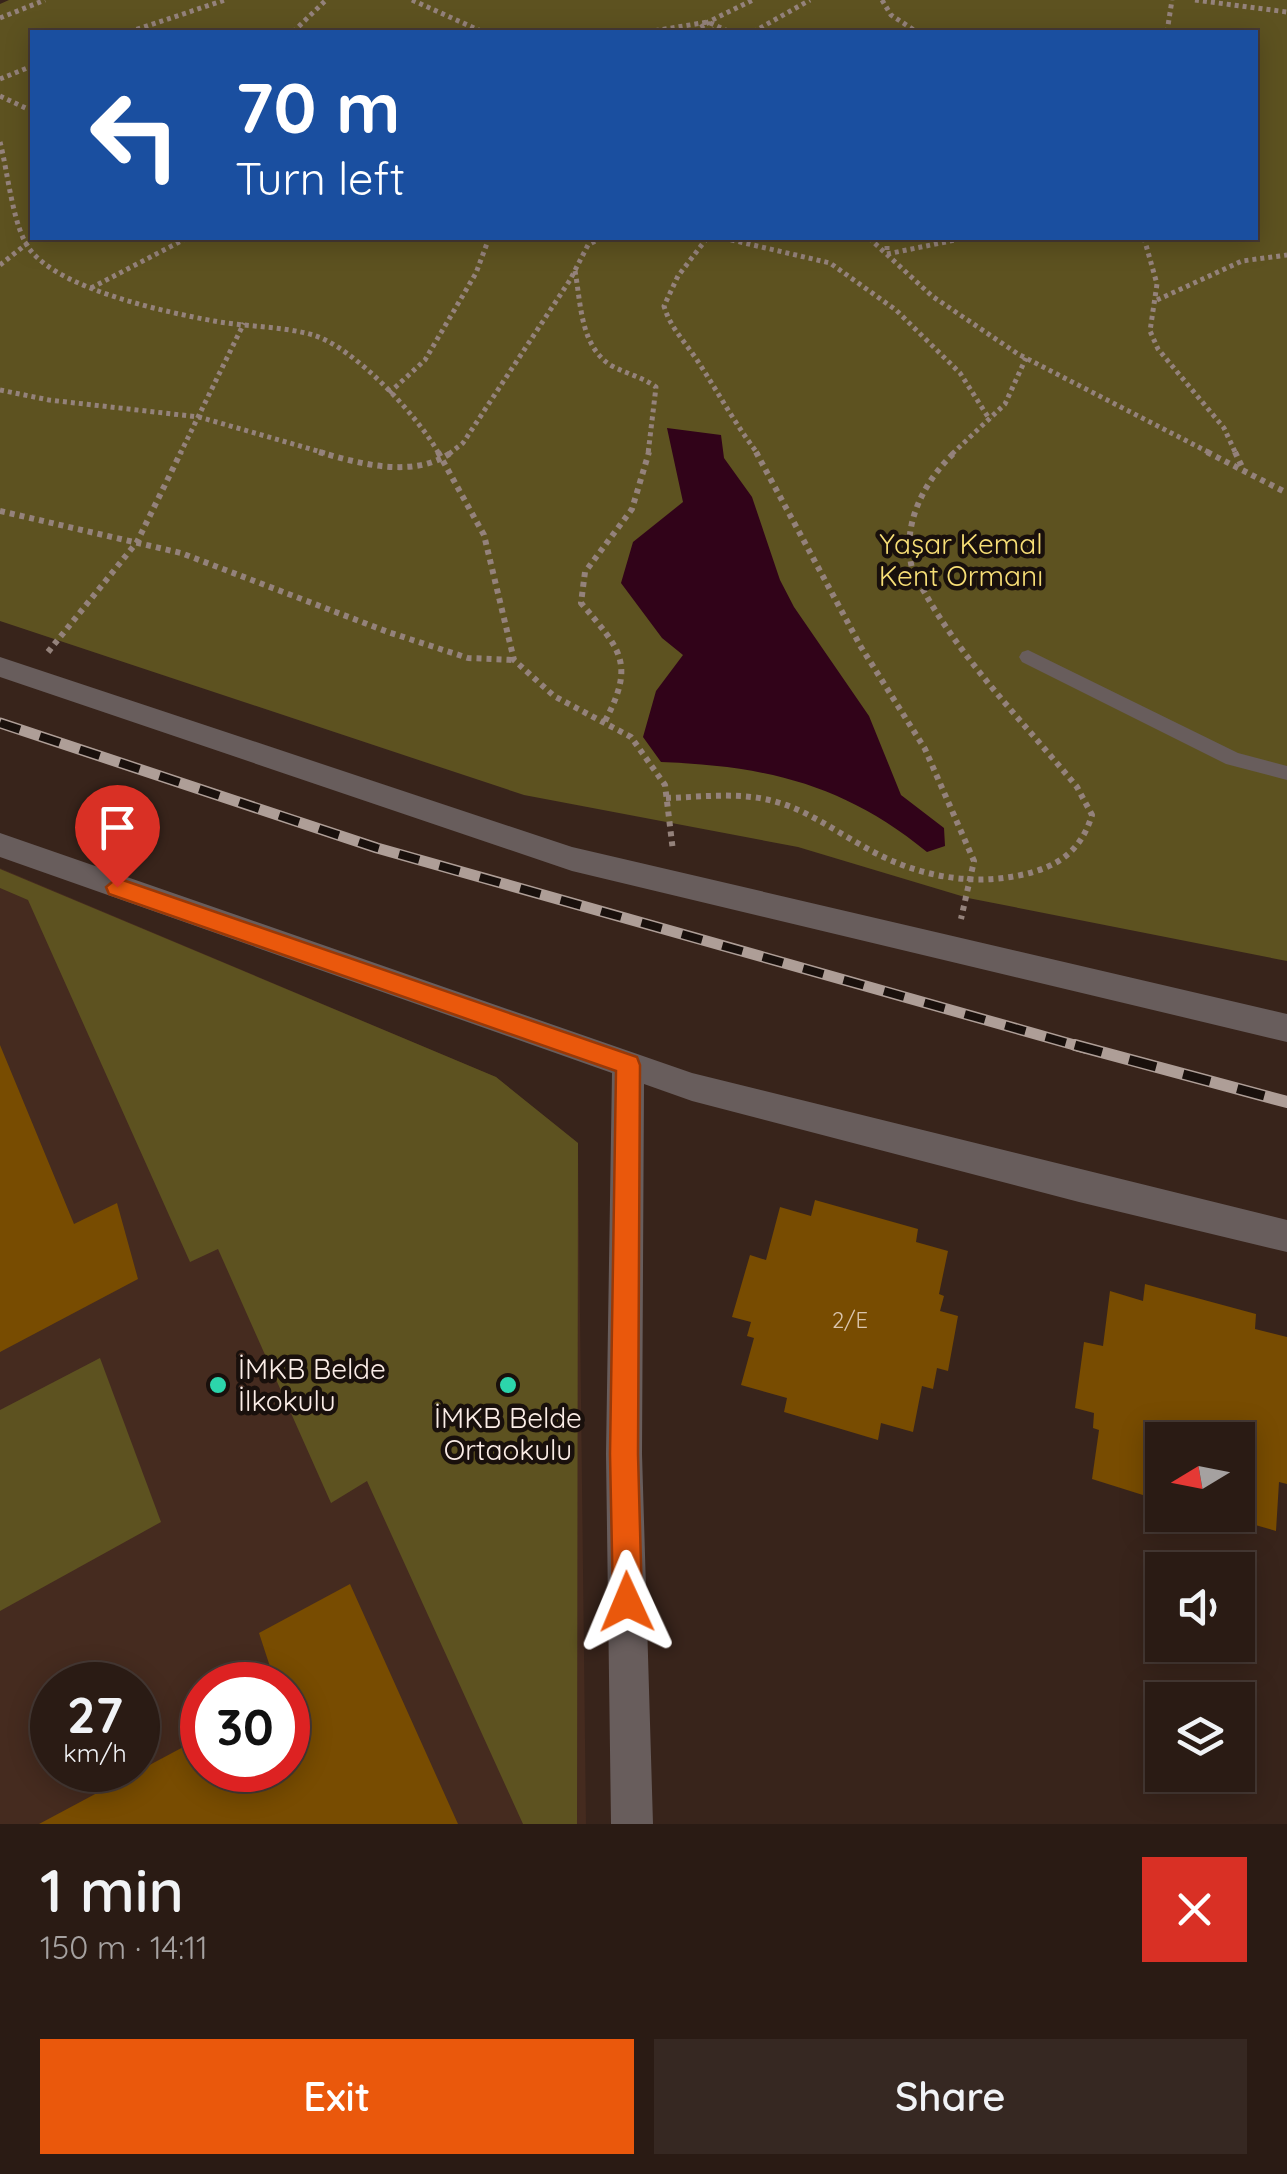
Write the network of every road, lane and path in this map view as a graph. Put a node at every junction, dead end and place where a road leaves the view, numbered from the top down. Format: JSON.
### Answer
{"nodes":[{"id":1,"x":45,"y":0,"type":"edge"},
{"id":2,"x":225,"y":0,"type":"edge"},
{"id":3,"x":326,"y":0,"type":"edge"},
{"id":4,"x":412,"y":0,"type":"edge"},
{"id":5,"x":754,"y":0,"type":"edge"},
{"id":6,"x":810,"y":0,"type":"edge"},
{"id":7,"x":882,"y":0,"type":"edge"},
{"id":8,"x":1172,"y":0,"type":"edge"},
{"id":9,"x":1195,"y":0,"type":"edge"},
{"id":10,"x":1287,"y":12,"type":"edge"},
{"id":11,"x":0,"y":18,"type":"edge"},
{"id":12,"x":708,"y":22,"type":"junction"},
{"id":13,"x":135,"y":30,"type":"edge"},
{"id":14,"x":295,"y":30,"type":"edge"},
{"id":15,"x":479,"y":30,"type":"edge"},
{"id":16,"x":659,"y":30,"type":"edge"},
{"id":17,"x":697,"y":30,"type":"edge"},
{"id":18,"x":711,"y":30,"type":"edge"},
{"id":19,"x":726,"y":30,"type":"edge"},
{"id":20,"x":757,"y":30,"type":"edge"},
{"id":21,"x":915,"y":30,"type":"edge"},
{"id":22,"x":1167,"y":30,"type":"edge"},
{"id":23,"x":30,"y":67,"type":"edge"},
{"id":24,"x":0,"y":79,"type":"edge"},
{"id":25,"x":0,"y":96,"type":"edge"},
{"id":26,"x":30,"y":110,"type":"edge"},
{"id":27,"x":0,"y":142,"type":"edge"},
{"id":28,"x":31,"y":240,"type":"edge"},
{"id":29,"x":184,"y":240,"type":"edge"},
{"id":30,"x":488,"y":240,"type":"edge"},
{"id":31,"x":598,"y":240,"type":"edge"},
{"id":32,"x":706,"y":240,"type":"edge"},
{"id":33,"x":731,"y":240,"type":"edge"},
{"id":34,"x":871,"y":240,"type":"edge"},
{"id":35,"x":887,"y":240,"type":"edge"},
{"id":36,"x":955,"y":240,"type":"edge"},
{"id":37,"x":1145,"y":240,"type":"edge"},
{"id":38,"x":26,"y":244,"type":"junction"},
{"id":39,"x":887,"y":254,"type":"junction"},
{"id":40,"x":1287,"y":255,"type":"edge"},
{"id":41,"x":0,"y":265,"type":"edge"},
{"id":42,"x":574,"y":270,"type":"junction"},
{"id":43,"x":89,"y":289,"type":"junction"},
{"id":44,"x":1158,"y":300,"type":"junction"},
{"id":45,"x":244,"y":323,"type":"junction"},
{"id":46,"x":1026,"y":358,"type":"junction"},
{"id":47,"x":0,"y":390,"type":"edge"},
{"id":48,"x":389,"y":393,"type":"junction"},
{"id":49,"x":198,"y":417,"type":"junction"},
{"id":50,"x":990,"y":420,"type":"junction"},
{"id":51,"x":443,"y":461,"type":"junction"},
{"id":52,"x":1244,"y":470,"type":"junction"},
{"id":53,"x":1287,"y":493,"type":"edge"},
{"id":54,"x":0,"y":511,"type":"edge"},
{"id":55,"x":137,"y":542,"type":"junction"},
{"id":56,"x":1028,"y":657,"type":"dead end"},
{"id":57,"x":514,"y":660,"type":"junction"},
{"id":58,"x":14,"y":672,"type":"edge"},
{"id":59,"x":605,"y":722,"type":"junction"},
{"id":60,"x":1287,"y":773,"type":"edge"},
{"id":61,"x":666,"y":798,"type":"junction"},
{"id":62,"x":0,"y":845,"type":"edge"},
{"id":63,"x":970,"y":880,"type":"junction"},
{"id":64,"x":677,"y":882,"type":"junction"},
{"id":65,"x":954,"y":950,"type":"junction"},
{"id":66,"x":1287,"y":1028,"type":"edge"},
{"id":67,"x":628,"y":1065,"type":"junction"},
{"id":68,"x":1287,"y":1236,"type":"edge"},
{"id":69,"x":632,"y":1824,"type":"edge"}],
"edges":[{"from":1,"to":11,"type":"path"},
{"from":2,"to":13,"type":"path"},
{"from":3,"to":14,"type":"path"},
{"from":4,"to":15,"type":"path"},
{"from":5,"to":12,"type":"path"},
{"from":6,"to":20,"type":"path"},
{"from":7,"to":21,"type":"path"},
{"from":8,"to":22,"type":"path"},
{"from":9,"to":10,"type":"path"},
{"from":12,"to":16,"type":"path"},
{"from":12,"to":17,"type":"path"},
{"from":12,"to":18,"type":"path"},
{"from":12,"to":19,"type":"path"},
{"from":23,"to":24,"type":"path"},
{"from":25,"to":26,"type":"path"},
{"from":27,"to":38,"type":"path"},
{"from":28,"to":38,"type":"path"},
{"from":29,"to":43,"type":"path"},
{"from":30,"to":48,"type":"path"},
{"from":31,"to":42,"type":"path"},
{"from":32,"to":63,"type":"path"},
{"from":33,"to":50,"type":"path"},
{"from":34,"to":39,"type":"path"},
{"from":35,"to":39,"type":"path"},
{"from":36,"to":39,"type":"path"},
{"from":37,"to":44,"type":"path"},
{"from":38,"to":41,"type":"path"},
{"from":38,"to":43,"type":"path"},
{"from":39,"to":46,"type":"path"},
{"from":40,"to":44,"type":"path"},
{"from":42,"to":51,"type":"path"},
{"from":42,"to":59,"type":"path"},
{"from":43,"to":45,"type":"path"},
{"from":44,"to":52,"type":"path"},
{"from":45,"to":48,"type":"path"},
{"from":45,"to":49,"type":"path"},
{"from":46,"to":50,"type":"path"},
{"from":46,"to":52,"type":"path"},
{"from":47,"to":49,"type":"path"},
{"from":48,"to":51,"type":"path"},
{"from":49,"to":51,"type":"path"},
{"from":49,"to":55,"type":"path"},
{"from":50,"to":63,"type":"path"},
{"from":51,"to":57,"type":"path"},
{"from":52,"to":53,"type":"path"},
{"from":54,"to":55,"type":"path"},
{"from":55,"to":57,"type":"path"},
{"from":55,"to":58,"type":"path"},
{"from":56,"to":60,"type":"lane"},
{"from":57,"to":59,"type":"path"},
{"from":58,"to":64,"type":"street"},
{"from":59,"to":61,"type":"path"},
{"from":61,"to":63,"type":"path"},
{"from":61,"to":64,"type":"path"},
{"from":62,"to":67,"type":"street"},
{"from":63,"to":65,"type":"path"},
{"from":64,"to":65,"type":"street"},
{"from":65,"to":66,"type":"street"},
{"from":67,"to":68,"type":"street"},
{"from":67,"to":69,"type":"street"}]}
